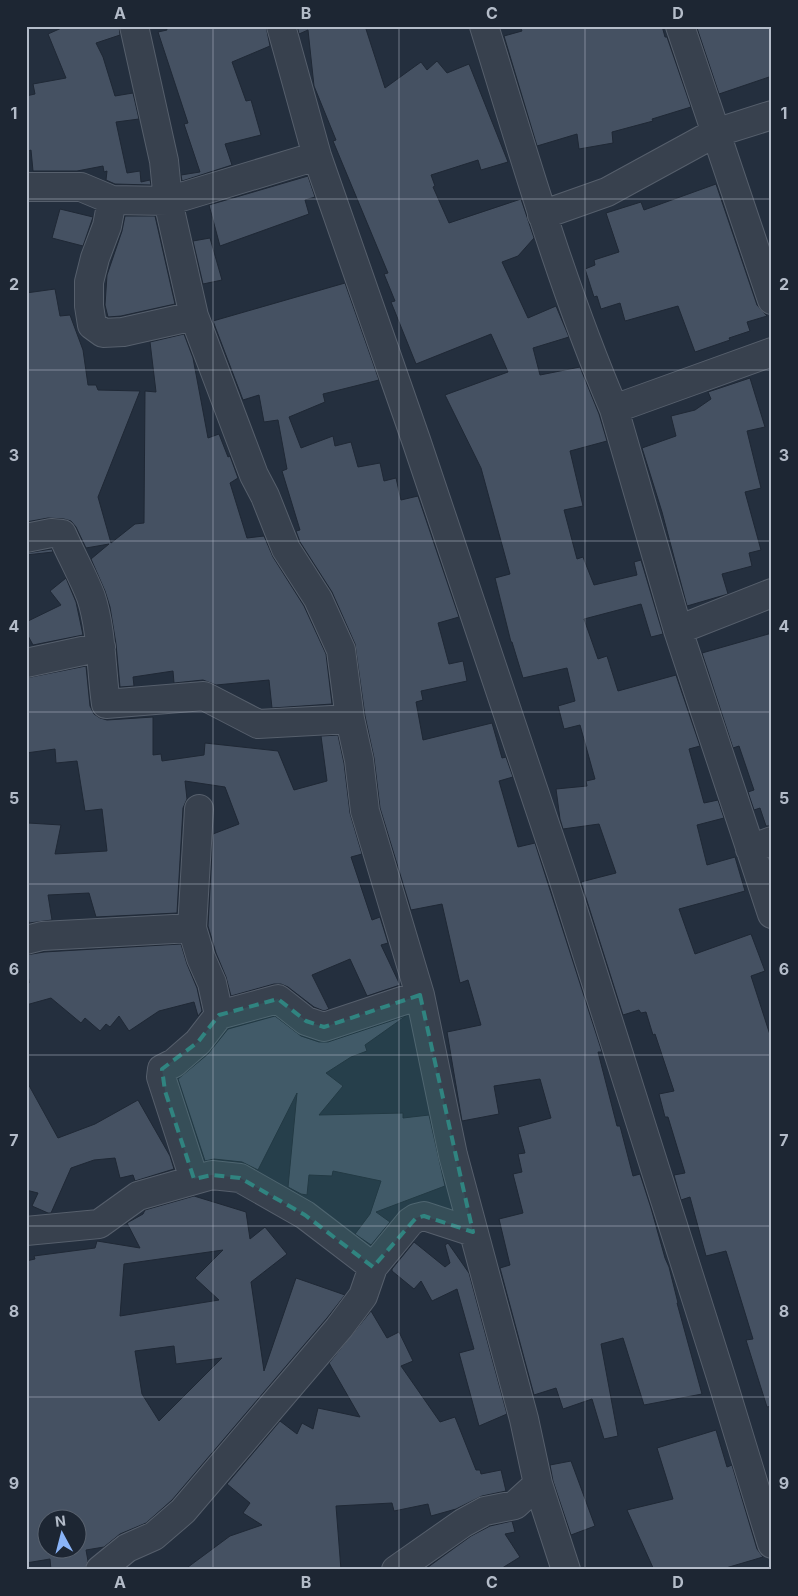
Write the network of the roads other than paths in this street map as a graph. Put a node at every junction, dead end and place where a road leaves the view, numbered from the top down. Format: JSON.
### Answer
{"nodes":[{"id":1,"x":134,"y":26,"type":"edge"},
{"id":2,"x":281,"y":26,"type":"edge"},
{"id":3,"x":484,"y":26,"type":"edge"},
{"id":4,"x":680,"y":26,"type":"edge"},
{"id":5,"x":772,"y":114,"type":"edge"},
{"id":6,"x":715,"y":133,"type":"junction"},
{"id":7,"x":317,"y":156,"type":"junction"},
{"id":8,"x":26,"y":187,"type":"edge"},
{"id":9,"x":112,"y":200,"type":"junction"},
{"id":10,"x":168,"y":201,"type":"junction"},
{"id":11,"x":542,"y":215,"type":"junction"},
{"id":12,"x":772,"y":300,"type":"edge"},
{"id":13,"x":194,"y":316,"type":"junction"},
{"id":14,"x":772,"y":352,"type":"edge"},
{"id":15,"x":614,"y":409,"type":"junction"},
{"id":16,"x":26,"y":538,"type":"edge"},
{"id":17,"x":772,"y":593,"type":"edge"},
{"id":18,"x":678,"y":630,"type":"junction"},
{"id":19,"x":101,"y":647,"type":"junction"},
{"id":20,"x":26,"y":663,"type":"edge"},
{"id":21,"x":350,"y":719,"type":"junction"},
{"id":22,"x":199,"y":809,"type":"dead end"},
{"id":23,"x":761,"y":845,"type":"edge"},
{"id":24,"x":772,"y":914,"type":"edge"},
{"id":25,"x":192,"y":928,"type":"junction"},
{"id":26,"x":26,"y":940,"type":"edge"},
{"id":27,"x":420,"y":995,"type":"junction"},
{"id":28,"x":219,"y":1015,"type":"junction"},
{"id":29,"x":194,"y":1179,"type":"junction"},
{"id":30,"x":26,"y":1231,"type":"edge"},
{"id":31,"x":473,"y":1232,"type":"junction"},
{"id":32,"x":373,"y":1267,"type":"junction"},
{"id":33,"x":538,"y":1484,"type":"junction"},
{"id":34,"x":772,"y":1544,"type":"edge"},
{"id":35,"x":100,"y":1570,"type":"edge"},
{"id":36,"x":396,"y":1570,"type":"edge"},
{"id":37,"x":566,"y":1570,"type":"edge"}],
"edges":[{"from":1,"to":10,"type":"street"},
{"from":2,"to":7,"type":"street"},
{"from":3,"to":11,"type":"street"},
{"from":4,"to":6,"type":"street"},
{"from":5,"to":6,"type":"street"},
{"from":6,"to":11,"type":"street"},
{"from":6,"to":12,"type":"street"},
{"from":7,"to":10,"type":"street"},
{"from":7,"to":34,"type":"street"},
{"from":8,"to":9,"type":"street"},
{"from":9,"to":10,"type":"street"},
{"from":9,"to":13,"type":"street"},
{"from":10,"to":13,"type":"street"},
{"from":11,"to":15,"type":"street"},
{"from":13,"to":21,"type":"street"},
{"from":14,"to":15,"type":"street"},
{"from":15,"to":18,"type":"street"},
{"from":16,"to":19,"type":"street"},
{"from":17,"to":18,"type":"street"},
{"from":18,"to":23,"type":"street"},
{"from":19,"to":20,"type":"street"},
{"from":19,"to":21,"type":"street"},
{"from":21,"to":27,"type":"street"},
{"from":22,"to":25,"type":"street"},
{"from":23,"to":24,"type":"street"},
{"from":25,"to":26,"type":"street"},
{"from":25,"to":28,"type":"street"},
{"from":27,"to":28,"type":"street"},
{"from":27,"to":31,"type":"street"},
{"from":28,"to":29,"type":"street"},
{"from":29,"to":30,"type":"street"},
{"from":29,"to":32,"type":"street"},
{"from":31,"to":32,"type":"street"},
{"from":31,"to":33,"type":"street"},
{"from":32,"to":35,"type":"street"},
{"from":33,"to":36,"type":"street"},
{"from":33,"to":37,"type":"street"}]}
